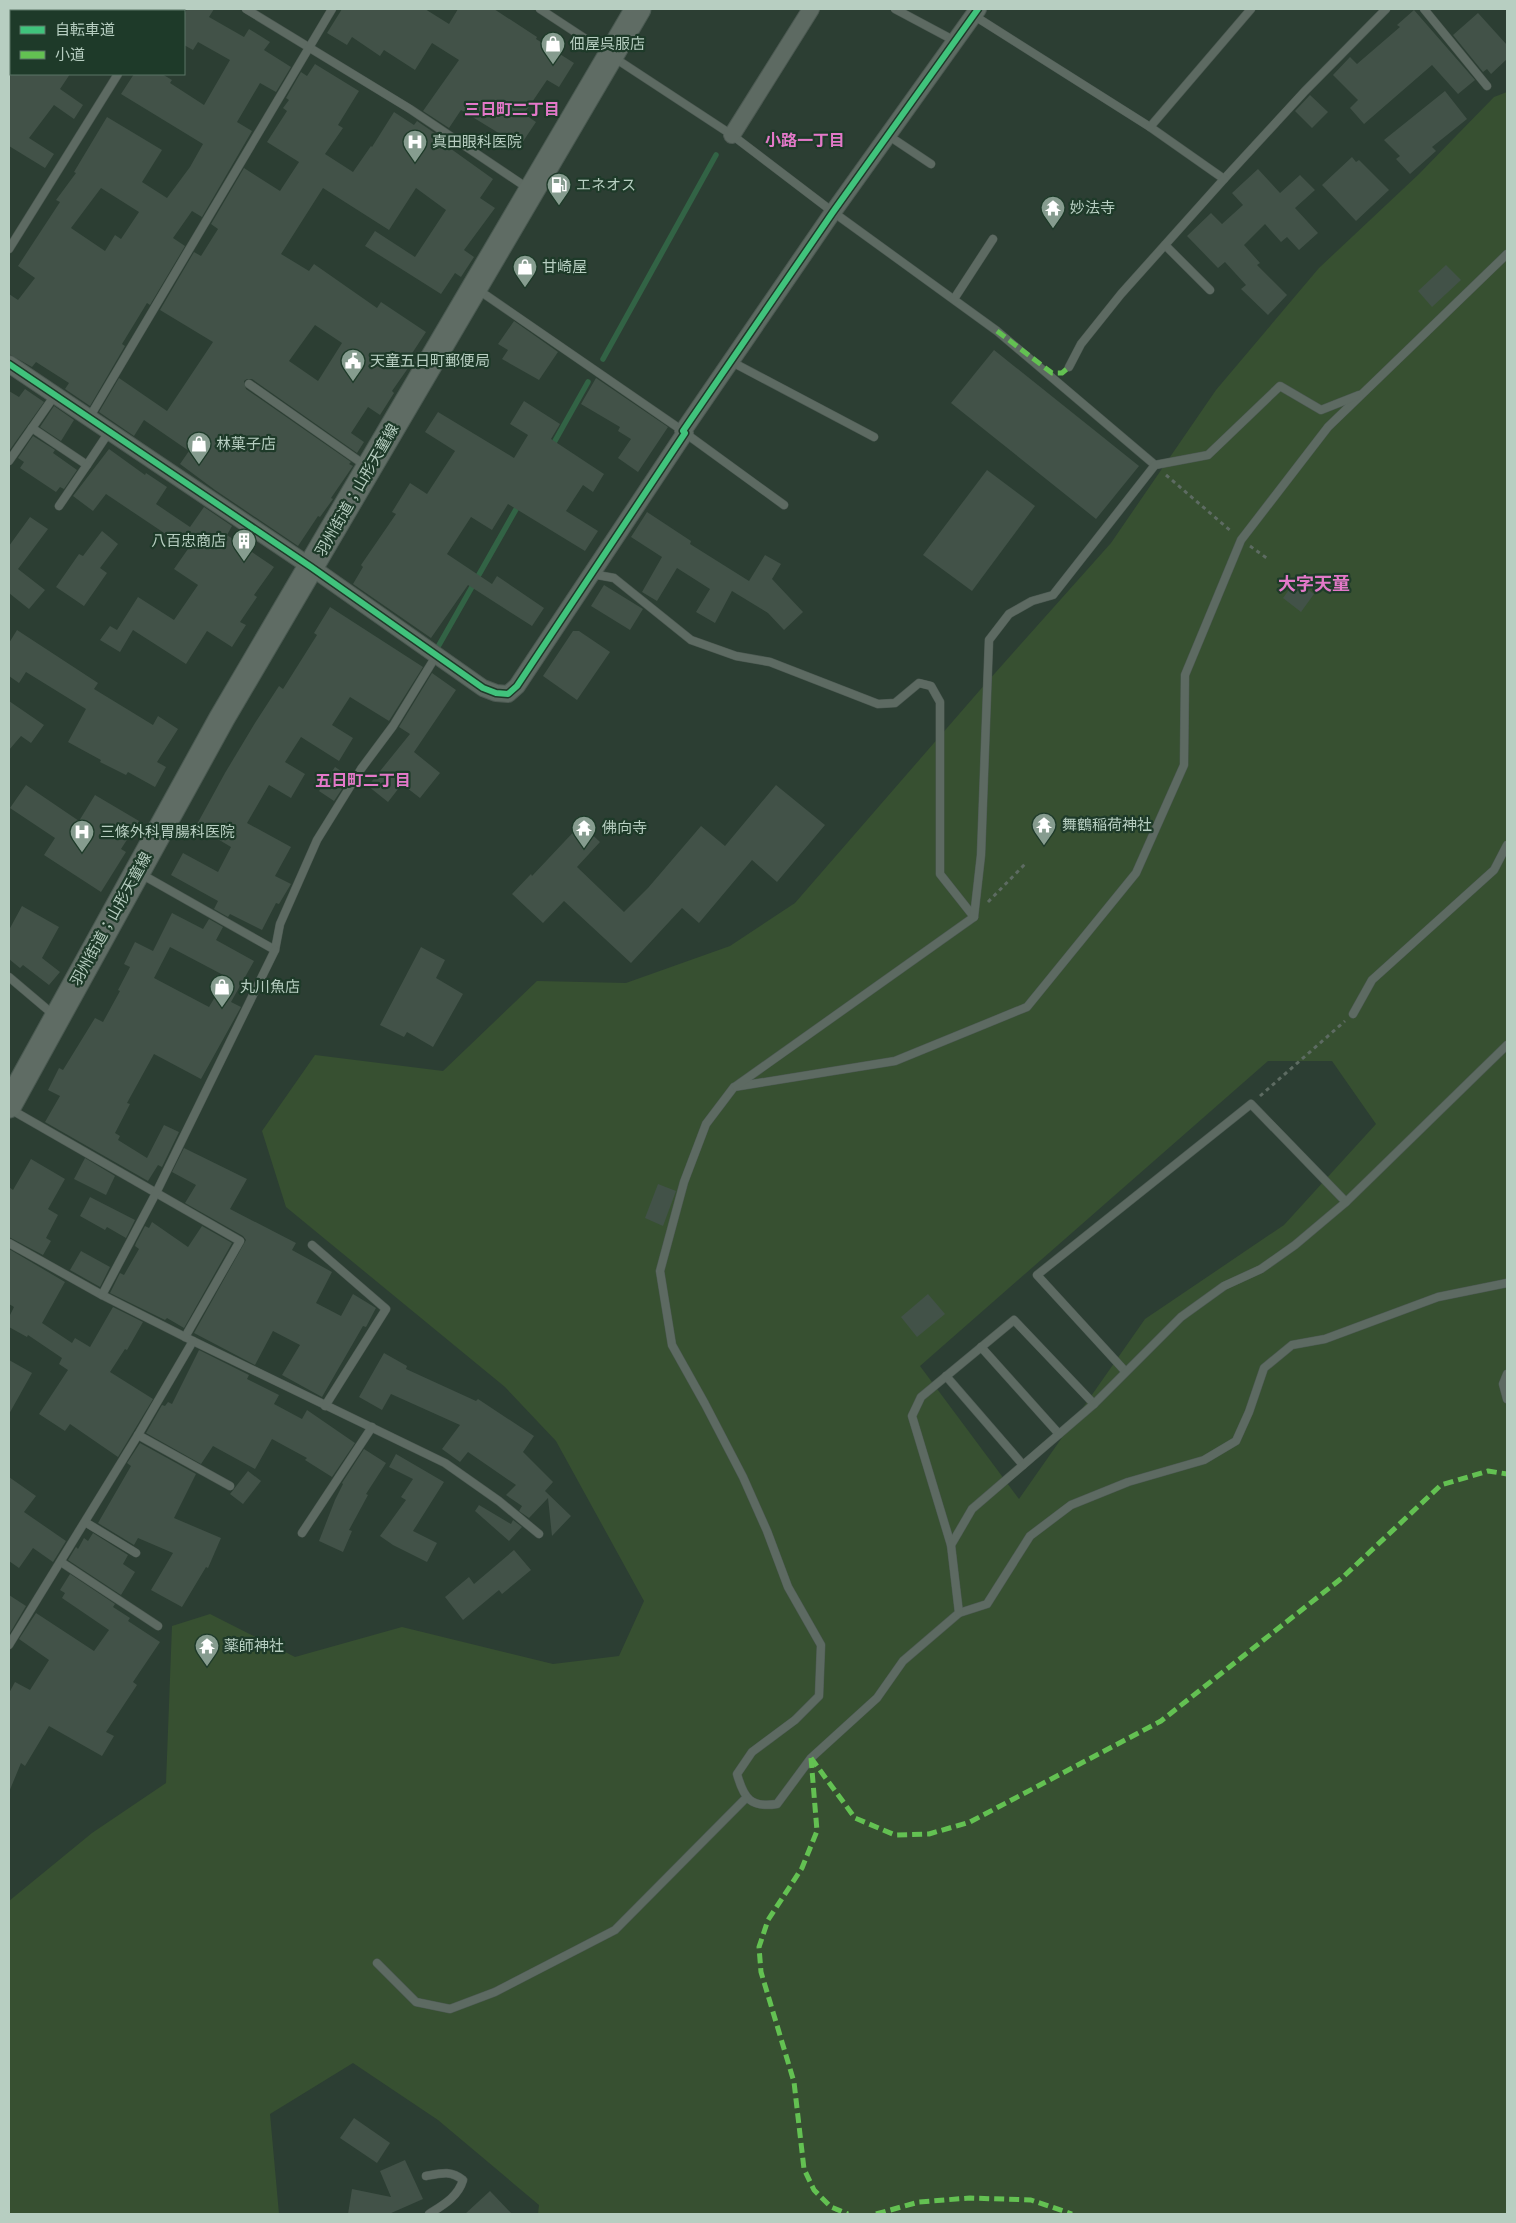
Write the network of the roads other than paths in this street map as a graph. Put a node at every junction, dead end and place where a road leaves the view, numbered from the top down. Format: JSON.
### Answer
{"nodes":[{"id":1,"x":246,"y":9,"type":"edge"},
{"id":2,"x":332,"y":9,"type":"edge"},
{"id":3,"x":540,"y":9,"type":"edge"},
{"id":4,"x":638,"y":9,"type":"edge"},
{"id":5,"x":811,"y":9,"type":"edge"},
{"id":6,"x":895,"y":9,"type":"edge"},
{"id":7,"x":1250,"y":9,"type":"edge"},
{"id":8,"x":1386,"y":9,"type":"edge"},
{"id":9,"x":1424,"y":9,"type":"edge"},
{"id":10,"x":975,"y":12,"type":"edge"},
{"id":11,"x":954,"y":41,"type":"junction"},
{"id":12,"x":309,"y":47,"type":"junction"},
{"id":13,"x":612,"y":54,"type":"junction"},
{"id":14,"x":117,"y":75,"type":"edge"},
{"id":15,"x":1487,"y":86,"type":"dead end"},
{"id":16,"x":1150,"y":127,"type":"junction"},
{"id":17,"x":732,"y":135,"type":"junction"},
{"id":18,"x":889,"y":136,"type":"junction"},
{"id":19,"x":931,"y":164,"type":"dead end"},
{"id":20,"x":1224,"y":179,"type":"junction"},
{"id":21,"x":530,"y":190,"type":"junction"},
{"id":22,"x":833,"y":212,"type":"junction"},
{"id":23,"x":994,"y":239,"type":"dead end"},
{"id":24,"x":1165,"y":245,"type":"junction"},
{"id":25,"x":9,"y":249,"type":"edge"},
{"id":26,"x":1507,"y":254,"type":"edge"},
{"id":27,"x":474,"y":287,"type":"junction"},
{"id":28,"x":1210,"y":290,"type":"dead end"},
{"id":29,"x":954,"y":299,"type":"junction"},
{"id":30,"x":732,"y":362,"type":"junction"},
{"id":31,"x":9,"y":364,"type":"edge"},
{"id":32,"x":1069,"y":367,"type":"dead end"},
{"id":33,"x":249,"y":384,"type":"dead end"},
{"id":34,"x":1363,"y":393,"type":"junction"},
{"id":35,"x":54,"y":395,"type":"junction"},
{"id":36,"x":89,"y":418,"type":"junction"},
{"id":37,"x":32,"y":428,"type":"junction"},
{"id":38,"x":109,"y":432,"type":"junction"},
{"id":39,"x":684,"y":432,"type":"junction"},
{"id":40,"x":874,"y":437,"type":"dead end"},
{"id":41,"x":9,"y":461,"type":"edge"},
{"id":42,"x":87,"y":465,"type":"junction"},
{"id":43,"x":1154,"y":465,"type":"junction"},
{"id":44,"x":370,"y":468,"type":"junction"},
{"id":45,"x":784,"y":505,"type":"dead end"},
{"id":46,"x":59,"y":506,"type":"dead end"},
{"id":47,"x":311,"y":568,"type":"junction"},
{"id":48,"x":592,"y":574,"type":"junction"},
{"id":49,"x":436,"y":656,"type":"junction"},
{"id":50,"x":1507,"y":845,"type":"edge"},
{"id":51,"x":137,"y":872,"type":"junction"},
{"id":52,"x":974,"y":916,"type":"junction"},
{"id":53,"x":275,"y":950,"type":"junction"},
{"id":54,"x":9,"y":977,"type":"edge"},
{"id":55,"x":1353,"y":1014,"type":"road end"},
{"id":56,"x":57,"y":1017,"type":"junction"},
{"id":57,"x":1507,"y":1045,"type":"edge"},
{"id":58,"x":734,"y":1087,"type":"junction"},
{"id":59,"x":9,"y":1107,"type":"edge"},
{"id":60,"x":156,"y":1193,"type":"junction"},
{"id":61,"x":1346,"y":1202,"type":"junction"},
{"id":62,"x":9,"y":1243,"type":"edge"},
{"id":63,"x":312,"y":1244,"type":"dead end"},
{"id":64,"x":1507,"y":1283,"type":"edge"},
{"id":65,"x":102,"y":1295,"type":"junction"},
{"id":66,"x":189,"y":1339,"type":"junction"},
{"id":67,"x":982,"y":1347,"type":"junction"},
{"id":68,"x":1125,"y":1371,"type":"junction"},
{"id":69,"x":1507,"y":1374,"type":"edge"},
{"id":70,"x":946,"y":1376,"type":"junction"},
{"id":71,"x":1507,"y":1399,"type":"edge"},
{"id":72,"x":1094,"y":1404,"type":"junction"},
{"id":73,"x":325,"y":1406,"type":"junction"},
{"id":74,"x":372,"y":1427,"type":"junction"},
{"id":75,"x":1059,"y":1434,"type":"junction"},
{"id":76,"x":138,"y":1436,"type":"junction"},
{"id":77,"x":1023,"y":1465,"type":"junction"},
{"id":78,"x":230,"y":1486,"type":"dead end"},
{"id":79,"x":85,"y":1522,"type":"junction"},
{"id":80,"x":302,"y":1532,"type":"dead end"},
{"id":81,"x":539,"y":1534,"type":"dead end"},
{"id":82,"x":951,"y":1545,"type":"junction"},
{"id":83,"x":136,"y":1554,"type":"dead end"},
{"id":84,"x":61,"y":1562,"type":"junction"},
{"id":85,"x":959,"y":1613,"type":"junction"},
{"id":86,"x":158,"y":1626,"type":"dead end"},
{"id":87,"x":9,"y":1645,"type":"edge"},
{"id":88,"x":746,"y":1798,"type":"junction"},
{"id":89,"x":377,"y":1963,"type":"dead end"},
{"id":90,"x":426,"y":2176,"type":"dead end"},
{"id":91,"x":430,"y":2214,"type":"edge"}],
"edges":[{"from":1,"to":12,"type":"lane"},
{"from":2,"to":12,"type":"lane"},
{"from":3,"to":13,"type":"lane"},
{"from":4,"to":13,"type":"main road","name":"羽州街道；山形天童線"},
{"from":5,"to":17,"type":"street"},
{"from":6,"to":11,"type":"lane"},
{"from":7,"to":16,"type":"lane"},
{"from":8,"to":20,"type":"lane"},
{"from":9,"to":15,"type":"lane"},
{"from":10,"to":11,"type":"street"},
{"from":10,"to":16,"type":"lane"},
{"from":11,"to":18,"type":"street"},
{"from":12,"to":21,"type":"lane"},
{"from":12,"to":36,"type":"lane"},
{"from":13,"to":17,"type":"lane"},
{"from":13,"to":21,"type":"main road","name":"羽州街道；山形天童線"},
{"from":14,"to":25,"type":"lane"},
{"from":16,"to":20,"type":"lane"},
{"from":17,"to":22,"type":"lane"},
{"from":18,"to":19,"type":"lane"},
{"from":18,"to":22,"type":"street"},
{"from":20,"to":24,"type":"lane"},
{"from":21,"to":27,"type":"main road","name":"羽州街道；山形天童線"},
{"from":22,"to":29,"type":"lane"},
{"from":22,"to":30,"type":"street"},
{"from":23,"to":29,"type":"lane"},
{"from":24,"to":28,"type":"lane"},
{"from":24,"to":32,"type":"lane"},
{"from":26,"to":34,"type":"lane"},
{"from":27,"to":39,"type":"lane"},
{"from":27,"to":44,"type":"main road","name":"羽州街道；山形天童線"},
{"from":29,"to":43,"type":"lane"},
{"from":30,"to":39,"type":"street"},
{"from":30,"to":40,"type":"lane"},
{"from":31,"to":35,"type":"street"},
{"from":33,"to":44,"type":"lane"},
{"from":34,"to":43,"type":"lane"},
{"from":34,"to":58,"type":"lane"},
{"from":35,"to":36,"type":"street"},
{"from":35,"to":37,"type":"lane"},
{"from":36,"to":38,"type":"street"},
{"from":37,"to":41,"type":"lane"},
{"from":37,"to":42,"type":"lane"},
{"from":38,"to":42,"type":"lane"},
{"from":38,"to":47,"type":"street"},
{"from":39,"to":45,"type":"lane"},
{"from":39,"to":48,"type":"street"},
{"from":42,"to":46,"type":"lane"},
{"from":43,"to":52,"type":"lane"},
{"from":44,"to":47,"type":"main road","name":"羽州街道；山形天童線"},
{"from":47,"to":49,"type":"street"},
{"from":47,"to":51,"type":"main road","name":"羽州街道；山形天童線"},
{"from":48,"to":49,"type":"street"},
{"from":48,"to":52,"type":"lane"},
{"from":49,"to":53,"type":"lane"},
{"from":50,"to":55,"type":"lane"},
{"from":51,"to":53,"type":"lane"},
{"from":51,"to":56,"type":"main road","name":"羽州街道；山形天童線"},
{"from":52,"to":58,"type":"lane"},
{"from":53,"to":60,"type":"lane"},
{"from":54,"to":56,"type":"lane"},
{"from":56,"to":59,"type":"main road","name":"羽州街道；山形天童線"},
{"from":57,"to":61,"type":"lane"},
{"from":58,"to":88,"type":"lane"},
{"from":59,"to":60,"type":"lane"},
{"from":60,"to":65,"type":"lane"},
{"from":60,"to":66,"type":"lane"},
{"from":61,"to":68,"type":"lane"},
{"from":61,"to":68,"type":"lane"},
{"from":62,"to":65,"type":"lane"},
{"from":63,"to":73,"type":"lane"},
{"from":64,"to":85,"type":"lane"},
{"from":65,"to":66,"type":"lane"},
{"from":66,"to":73,"type":"lane"},
{"from":66,"to":76,"type":"lane"},
{"from":67,"to":70,"type":"lane"},
{"from":67,"to":72,"type":"lane"},
{"from":67,"to":75,"type":"lane"},
{"from":68,"to":72,"type":"lane"},
{"from":69,"to":71,"type":"lane"},
{"from":70,"to":77,"type":"lane"},
{"from":70,"to":82,"type":"lane"},
{"from":72,"to":75,"type":"lane"},
{"from":73,"to":74,"type":"lane"},
{"from":74,"to":80,"type":"lane"},
{"from":74,"to":81,"type":"lane"},
{"from":75,"to":77,"type":"lane"},
{"from":76,"to":78,"type":"lane"},
{"from":76,"to":79,"type":"lane"},
{"from":77,"to":82,"type":"lane"},
{"from":79,"to":83,"type":"lane"},
{"from":79,"to":84,"type":"lane"},
{"from":82,"to":85,"type":"lane"},
{"from":84,"to":86,"type":"lane"},
{"from":84,"to":87,"type":"lane"},
{"from":85,"to":88,"type":"lane"},
{"from":88,"to":89,"type":"lane"},
{"from":90,"to":91,"type":"lane"}]}
